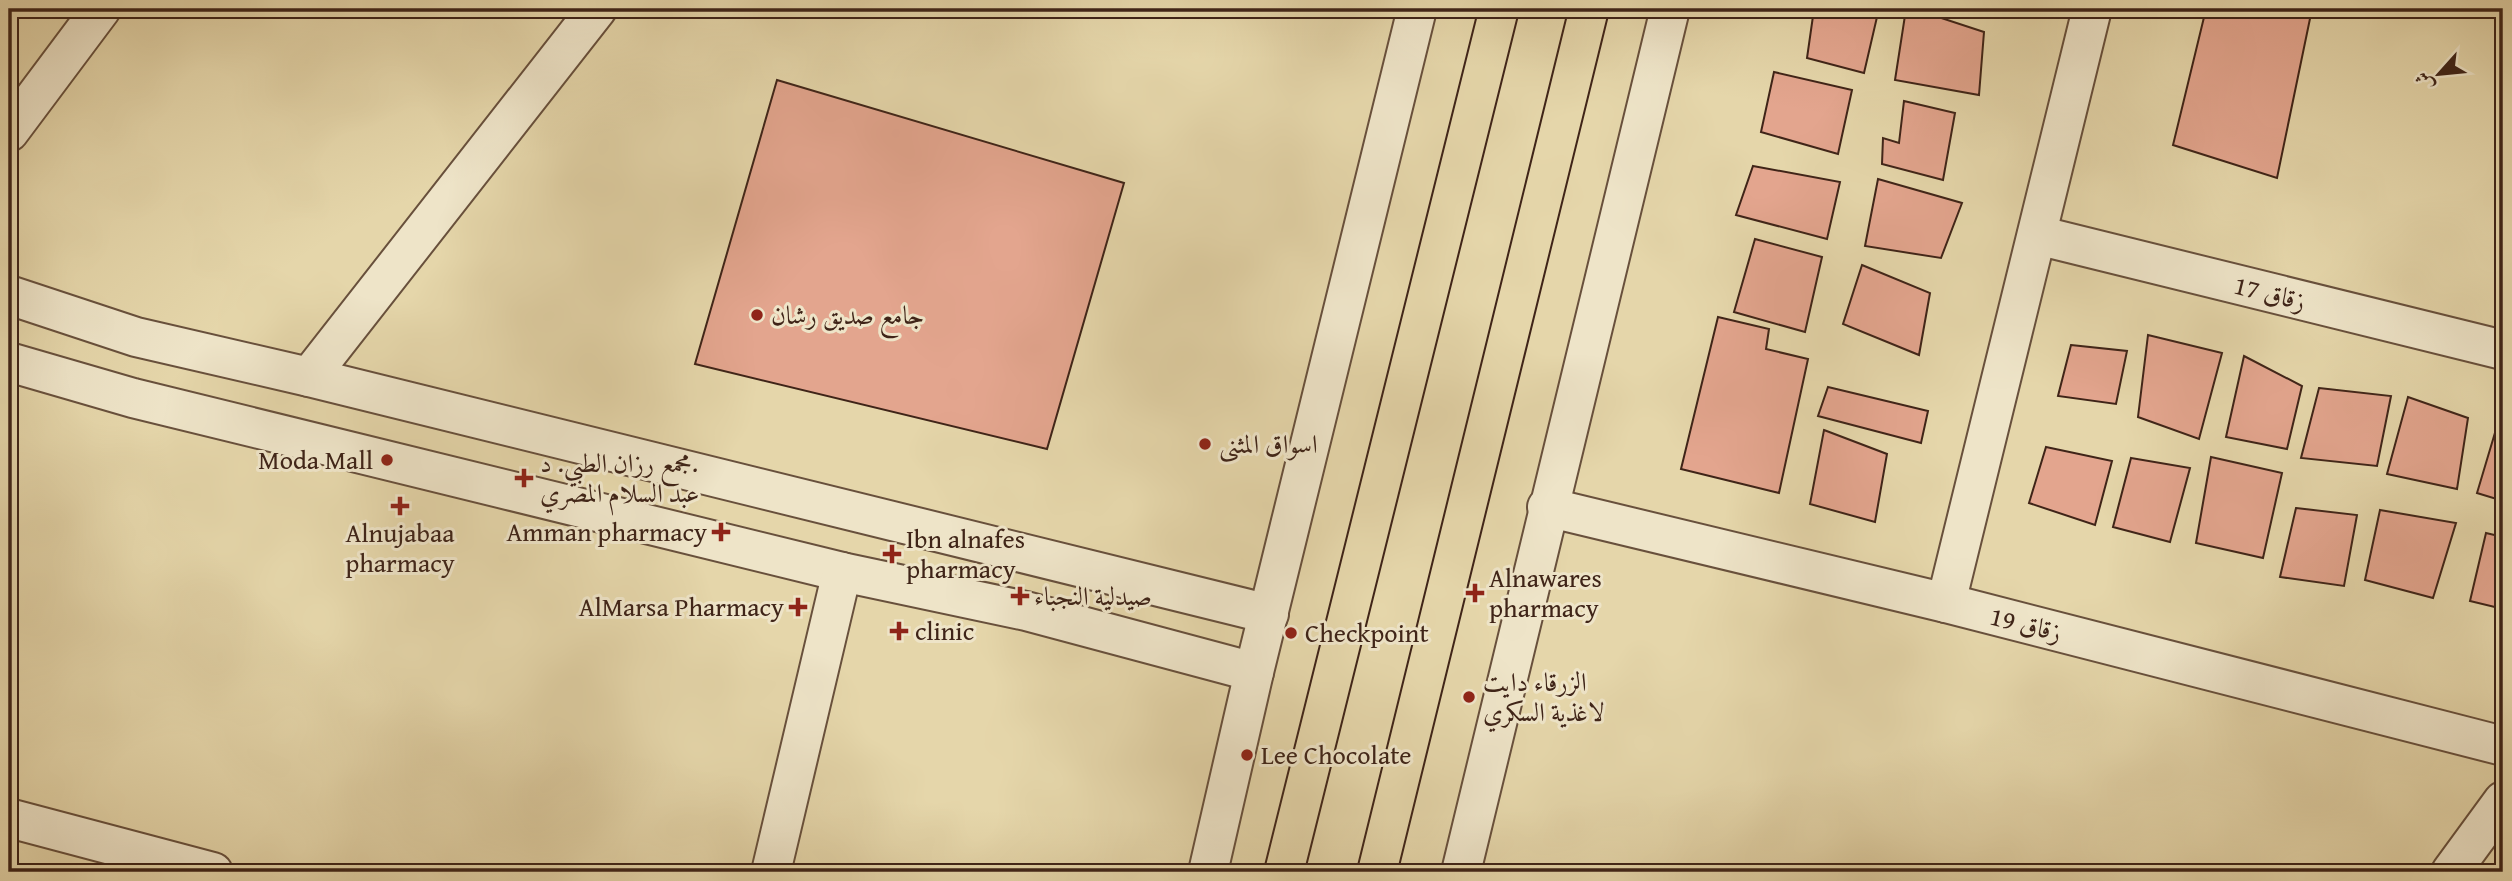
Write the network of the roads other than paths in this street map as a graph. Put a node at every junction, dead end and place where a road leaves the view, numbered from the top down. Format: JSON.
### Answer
{"nodes":[{"id":1,"x":101,"y":9,"type":"edge"},
{"id":2,"x":597,"y":9,"type":"edge"},
{"id":3,"x":1417,"y":9,"type":"edge"},
{"id":4,"x":1499,"y":9,"type":"edge"},
{"id":5,"x":1589,"y":9,"type":"edge"},
{"id":6,"x":1670,"y":9,"type":"edge"},
{"id":7,"x":2092,"y":9,"type":"edge"},
{"id":8,"x":9,"y":132,"type":"edge"},
{"id":9,"x":2037,"y":235,"type":"junction"},
{"id":10,"x":9,"y":295,"type":"edge"},
{"id":11,"x":2503,"y":351,"type":"edge"},
{"id":12,"x":9,"y":362,"type":"edge"},
{"id":13,"x":309,"y":377,"type":"junction"},
{"id":14,"x":1548,"y":507,"type":"junction"},
{"id":15,"x":842,"y":572,"type":"junction"},
{"id":16,"x":1946,"y":603,"type":"junction"},
{"id":17,"x":1269,"y":614,"type":"junction"},
{"id":18,"x":1254,"y":672,"type":"junction"},
{"id":19,"x":2503,"y":746,"type":"edge"},
{"id":20,"x":2503,"y":802,"type":"edge"},
{"id":21,"x":9,"y":818,"type":"edge"},
{"id":22,"x":213,"y":872,"type":"edge"},
{"id":23,"x":771,"y":872,"type":"edge"},
{"id":24,"x":1208,"y":872,"type":"edge"},
{"id":25,"x":1284,"y":872,"type":"edge"},
{"id":26,"x":1377,"y":872,"type":"edge"},
{"id":27,"x":1461,"y":872,"type":"edge"},
{"id":28,"x":2451,"y":872,"type":"edge"}],
"edges":[{"from":1,"to":8,"type":"street"},
{"from":2,"to":13,"type":"street"},
{"from":3,"to":17,"type":"street"},
{"from":4,"to":25,"type":"highway"},
{"from":5,"to":26,"type":"highway"},
{"from":6,"to":14,"type":"street"},
{"from":7,"to":9,"type":"street"},
{"from":9,"to":11,"type":"street","name":"زقاق 17"},
{"from":9,"to":16,"type":"street"},
{"from":10,"to":13,"type":"street"},
{"from":12,"to":15,"type":"street"},
{"from":13,"to":17,"type":"street"},
{"from":14,"to":16,"type":"street","name":"زقاق 19"},
{"from":14,"to":27,"type":"street"},
{"from":15,"to":18,"type":"street"},
{"from":15,"to":23,"type":"street"},
{"from":16,"to":19,"type":"street","name":"زقاق 19"},
{"from":17,"to":18,"type":"street"},
{"from":18,"to":24,"type":"street"},
{"from":20,"to":28,"type":"street"},
{"from":21,"to":22,"type":"street"}]}
